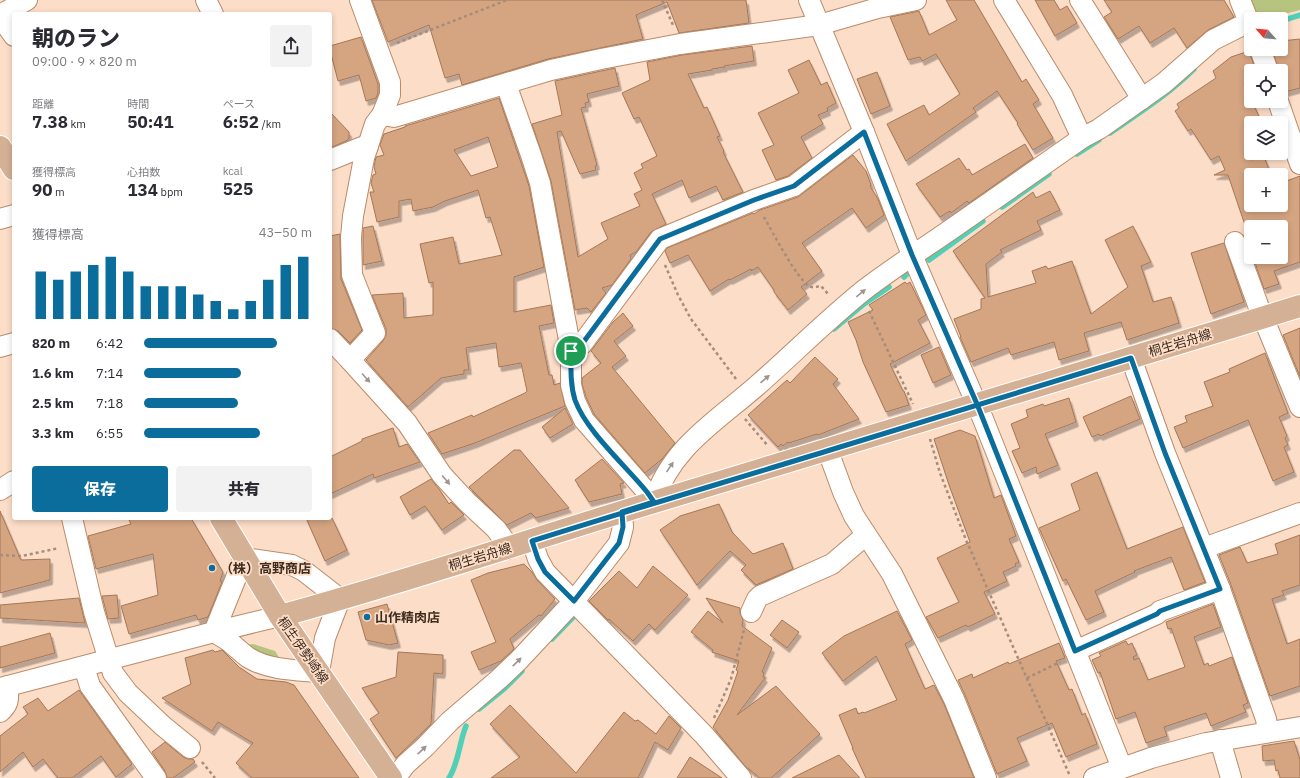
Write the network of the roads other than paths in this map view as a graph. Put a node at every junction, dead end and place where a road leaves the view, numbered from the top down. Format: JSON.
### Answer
{"nodes":[{"id":1,"x":27,"y":0,"type":"edge"},
{"id":2,"x":206,"y":0,"type":"edge"},
{"id":3,"x":360,"y":0,"type":"edge"},
{"id":4,"x":809,"y":0,"type":"edge"},
{"id":5,"x":916,"y":0,"type":"edge"},
{"id":6,"x":1004,"y":0,"type":"edge"},
{"id":7,"x":1080,"y":0,"type":"edge"},
{"id":8,"x":1240,"y":0,"type":"edge"},
{"id":9,"x":212,"y":12,"type":"edge"},
{"id":10,"x":1245,"y":12,"type":"edge"},
{"id":11,"x":0,"y":15,"type":"edge"},
{"id":12,"x":819,"y":25,"type":"junction"},
{"id":13,"x":1244,"y":27,"type":"edge"},
{"id":14,"x":12,"y":33,"type":"edge"},
{"id":15,"x":506,"y":84,"type":"junction"},
{"id":16,"x":1142,"y":99,"type":"junction"},
{"id":17,"x":1280,"y":108,"type":"edge"},
{"id":18,"x":382,"y":115,"type":"junction"},
{"id":19,"x":864,"y":132,"type":"junction"},
{"id":20,"x":1082,"y":138,"type":"junction"},
{"id":21,"x":368,"y":146,"type":"junction"},
{"id":22,"x":5,"y":147,"type":"edge"},
{"id":23,"x":332,"y":159,"type":"edge"},
{"id":24,"x":12,"y":164,"type":"edge"},
{"id":25,"x":1300,"y":164,"type":"edge"},
{"id":26,"x":12,"y":216,"type":"edge"},
{"id":27,"x":0,"y":219,"type":"edge"},
{"id":28,"x":1235,"y":242,"type":"dead end"},
{"id":29,"x":912,"y":255,"type":"junction"},
{"id":30,"x":1300,"y":306,"type":"edge"},
{"id":31,"x":1264,"y":317,"type":"junction"},
{"id":32,"x":332,"y":341,"type":"edge"},
{"id":33,"x":12,"y":344,"type":"edge"},
{"id":34,"x":0,"y":347,"type":"edge"},
{"id":35,"x":571,"y":351,"type":"junction"},
{"id":36,"x":1131,"y":358,"type":"junction"},
{"id":37,"x":350,"y":360,"type":"junction"},
{"id":38,"x":977,"y":404,"type":"junction"},
{"id":39,"x":1300,"y":407,"type":"edge"},
{"id":40,"x":828,"y":451,"type":"junction"},
{"id":41,"x":12,"y":482,"type":"edge"},
{"id":42,"x":0,"y":490,"type":"edge"},
{"id":43,"x":654,"y":502,"type":"junction"},
{"id":44,"x":622,"y":512,"type":"junction"},
{"id":45,"x":1300,"y":513,"type":"edge"},
{"id":46,"x":72,"y":520,"type":"edge"},
{"id":47,"x":222,"y":520,"type":"edge"},
{"id":48,"x":866,"y":535,"type":"junction"},
{"id":49,"x":532,"y":541,"type":"junction"},
{"id":50,"x":1204,"y":548,"type":"junction"},
{"id":51,"x":507,"y":549,"type":"junction"},
{"id":52,"x":244,"y":558,"type":"junction"},
{"id":53,"x":1220,"y":589,"type":"junction"},
{"id":54,"x":340,"y":599,"type":"junction"},
{"id":55,"x":574,"y":601,"type":"junction"},
{"id":56,"x":751,"y":612,"type":"road end"},
{"id":57,"x":280,"y":616,"type":"junction"},
{"id":58,"x":214,"y":632,"type":"junction"},
{"id":59,"x":1070,"y":655,"type":"junction"},
{"id":60,"x":110,"y":659,"type":"junction"},
{"id":61,"x":84,"y":667,"type":"junction"},
{"id":62,"x":319,"y":672,"type":"junction"},
{"id":63,"x":4,"y":687,"type":"edge"},
{"id":64,"x":0,"y":712,"type":"edge"},
{"id":65,"x":1300,"y":727,"type":"edge"},
{"id":66,"x":1268,"y":732,"type":"junction"},
{"id":67,"x":1220,"y":740,"type":"junction"},
{"id":68,"x":190,"y":748,"type":"dead end"},
{"id":69,"x":1135,"y":770,"type":"edge"},
{"id":70,"x":156,"y":778,"type":"edge"},
{"id":71,"x":391,"y":778,"type":"edge"},
{"id":72,"x":395,"y":778,"type":"edge"},
{"id":73,"x":741,"y":778,"type":"edge"},
{"id":74,"x":986,"y":778,"type":"edge"},
{"id":75,"x":1094,"y":778,"type":"edge"},
{"id":76,"x":1231,"y":778,"type":"edge"}],
"edges":[{"from":1,"to":11,"type":"street"},
{"from":2,"to":9,"type":"street"},
{"from":3,"to":18,"type":"street"},
{"from":4,"to":12,"type":"street"},
{"from":5,"to":12,"type":"street"},
{"from":6,"to":20,"type":"street"},
{"from":7,"to":16,"type":"street"},
{"from":8,"to":10,"type":"street"},
{"from":11,"to":14,"type":"street"},
{"from":12,"to":15,"type":"street"},
{"from":12,"to":19,"type":"street"},
{"from":13,"to":16,"type":"street"},
{"from":15,"to":18,"type":"street"},
{"from":15,"to":35,"type":"street"},
{"from":16,"to":20,"type":"street"},
{"from":17,"to":25,"type":"street"},
{"from":18,"to":21,"type":"street"},
{"from":19,"to":29,"type":"street"},
{"from":19,"to":35,"type":"street"},
{"from":20,"to":29,"type":"street"},
{"from":21,"to":23,"type":"street"},
{"from":21,"to":37,"type":"street"},
{"from":22,"to":24,"type":"main road"},
{"from":26,"to":27,"type":"street"},
{"from":28,"to":31,"type":"street"},
{"from":29,"to":38,"type":"street"},
{"from":43,"to":29,"type":"street","one_way":true},
{"from":30,"to":31,"type":"main road","name":"桐生岩舟線"},
{"from":31,"to":36,"type":"main road","name":"桐生岩舟線"},
{"from":31,"to":39,"type":"street"},
{"from":32,"to":37,"type":"street"},
{"from":33,"to":34,"type":"street"},
{"from":35,"to":43,"type":"street"},
{"from":36,"to":38,"type":"main road","name":"桐生岩舟線"},
{"from":36,"to":50,"type":"street"},
{"from":37,"to":51,"type":"street","one_way":true},
{"from":38,"to":40,"type":"main road","name":"桐生岩舟線"},
{"from":38,"to":59,"type":"street"},
{"from":40,"to":43,"type":"main road","name":"桐生岩舟線"},
{"from":40,"to":48,"type":"street"},
{"from":41,"to":42,"type":"street"},
{"from":43,"to":44,"type":"main road","name":"桐生岩舟線"},
{"from":44,"to":49,"type":"main road","name":"桐生岩舟線"},
{"from":44,"to":55,"type":"street"},
{"from":45,"to":50,"type":"street"},
{"from":46,"to":60,"type":"street"},
{"from":47,"to":52,"type":"main road","name":"桐生伊勢崎線"},
{"from":48,"to":56,"type":"street"},
{"from":48,"to":74,"type":"street"},
{"from":49,"to":51,"type":"main road","name":"桐生岩舟線"},
{"from":49,"to":55,"type":"street"},
{"from":50,"to":53,"type":"street"},
{"from":51,"to":54,"type":"main road","name":"桐生岩舟線"},
{"from":52,"to":54,"type":"street"},
{"from":52,"to":57,"type":"main road","name":"桐生伊勢崎線"},
{"from":52,"to":58,"type":"street"},
{"from":53,"to":59,"type":"street"},
{"from":53,"to":66,"type":"street"},
{"from":54,"to":57,"type":"main road","name":"桐生岩舟線"},
{"from":54,"to":62,"type":"street"},
{"from":72,"to":55,"type":"street","one_way":true},
{"from":55,"to":73,"type":"street"},
{"from":57,"to":58,"type":"street"},
{"from":57,"to":62,"type":"main road","name":"桐生伊勢崎線"},
{"from":58,"to":60,"type":"street"},
{"from":58,"to":62,"type":"street"},
{"from":59,"to":69,"type":"street"},
{"from":60,"to":61,"type":"street"},
{"from":60,"to":68,"type":"street"},
{"from":61,"to":63,"type":"street"},
{"from":61,"to":70,"type":"street"},
{"from":62,"to":71,"type":"main road","name":"桐生伊勢崎線"},
{"from":63,"to":64,"type":"street"},
{"from":65,"to":66,"type":"street"},
{"from":66,"to":67,"type":"street"},
{"from":67,"to":69,"type":"street"},
{"from":67,"to":76,"type":"street"},
{"from":69,"to":75,"type":"street"}]}
